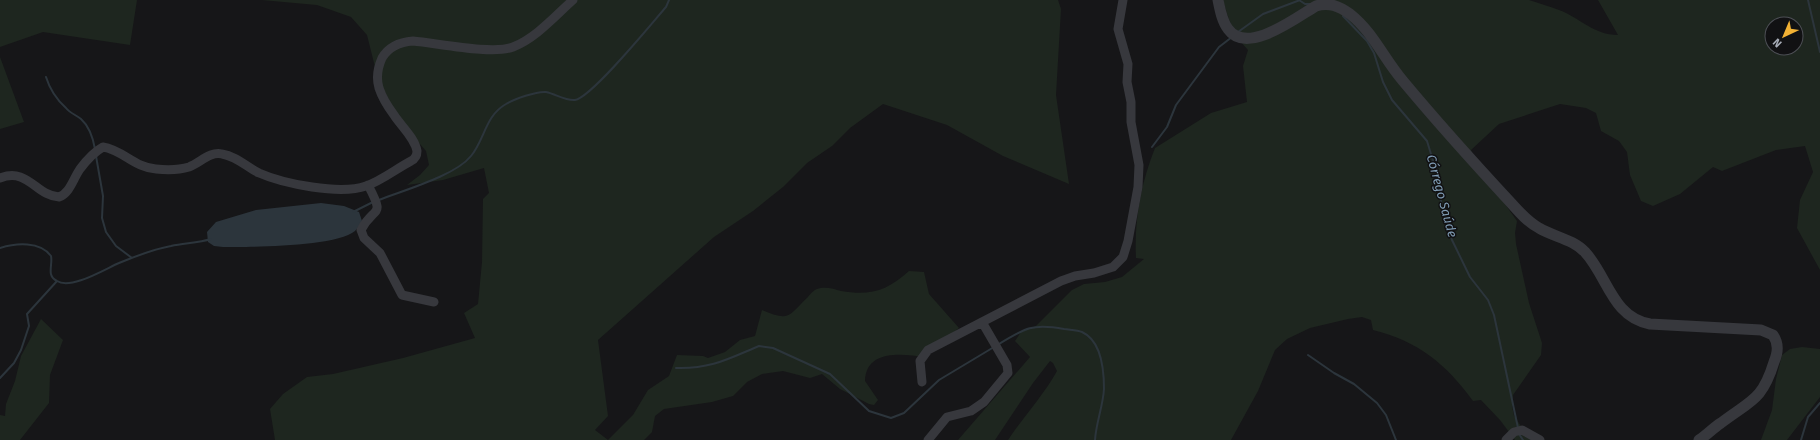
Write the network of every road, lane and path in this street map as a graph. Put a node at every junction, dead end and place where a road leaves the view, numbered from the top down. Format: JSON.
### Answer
{"nodes":[{"id":1,"x":573,"y":0,"type":"edge"},
{"id":2,"x":1123,"y":0,"type":"edge"},
{"id":3,"x":1218,"y":0,"type":"edge"},
{"id":4,"x":1323,"y":2,"type":"edge"},
{"id":5,"x":0,"y":178,"type":"edge"},
{"id":6,"x":368,"y":185,"type":"junction"},
{"id":7,"x":434,"y":302,"type":"dead end"},
{"id":8,"x":982,"y":322,"type":"junction"},
{"id":9,"x":922,"y":382,"type":"dead end"},
{"id":10,"x":928,"y":440,"type":"edge"},
{"id":11,"x":1506,"y":440,"type":"edge"},
{"id":12,"x":1540,"y":440,"type":"edge"},
{"id":13,"x":1699,"y":440,"type":"edge"}],
"edges":[{"from":1,"to":6,"type":"street"},
{"from":2,"to":8,"type":"street"},
{"from":3,"to":4,"type":"street"},
{"from":4,"to":13,"type":"street"},
{"from":5,"to":6,"type":"street"},
{"from":6,"to":7,"type":"street"},
{"from":8,"to":9,"type":"street"},
{"from":8,"to":10,"type":"street"},
{"from":11,"to":12,"type":"street"}]}
